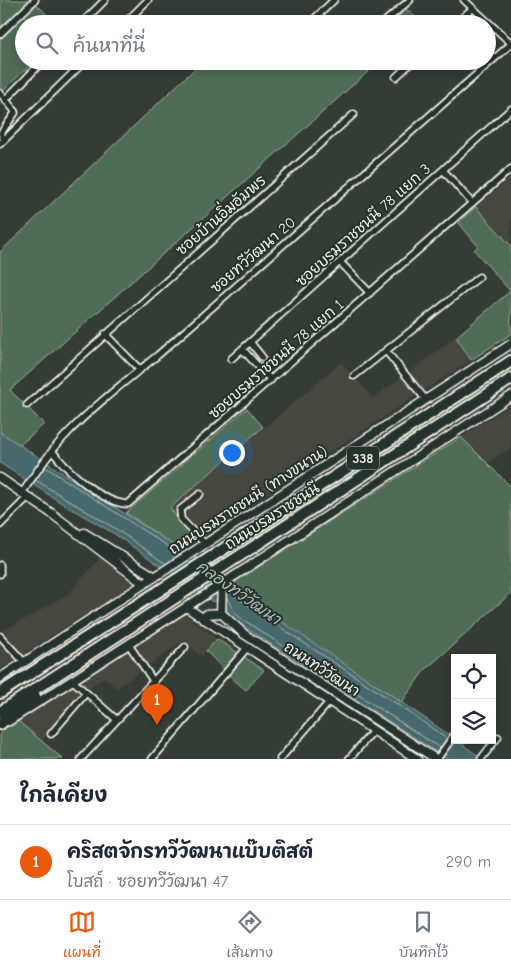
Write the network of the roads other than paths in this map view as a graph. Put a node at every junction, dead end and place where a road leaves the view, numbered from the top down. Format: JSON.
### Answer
{"nodes":[{"id":1,"x":35,"y":0,"type":"edge"},
{"id":2,"x":105,"y":0,"type":"edge"},
{"id":3,"x":148,"y":0,"type":"edge"},
{"id":4,"x":334,"y":0,"type":"edge"},
{"id":5,"x":410,"y":0,"type":"edge"},
{"id":6,"x":464,"y":0,"type":"edge"},
{"id":7,"x":473,"y":8,"type":"junction"},
{"id":8,"x":20,"y":15,"type":"edge"},
{"id":9,"x":90,"y":15,"type":"edge"},
{"id":10,"x":133,"y":15,"type":"edge"},
{"id":11,"x":318,"y":15,"type":"edge"},
{"id":12,"x":392,"y":15,"type":"edge"},
{"id":13,"x":465,"y":15,"type":"edge"},
{"id":14,"x":480,"y":15,"type":"edge"},
{"id":15,"x":15,"y":19,"type":"edge"},
{"id":16,"x":496,"y":30,"type":"edge"},
{"id":17,"x":0,"y":34,"type":"edge"},
{"id":18,"x":511,"y":44,"type":"edge"},
{"id":19,"x":496,"y":57,"type":"edge"},
{"id":20,"x":34,"y":70,"type":"edge"},
{"id":21,"x":77,"y":70,"type":"edge"},
{"id":22,"x":404,"y":70,"type":"edge"},
{"id":23,"x":481,"y":70,"type":"edge"},
{"id":24,"x":396,"y":77,"type":"dead end"},
{"id":25,"x":0,"y":92,"type":"edge"},
{"id":26,"x":6,"y":99,"type":"junction"},
{"id":27,"x":511,"y":110,"type":"edge"},
{"id":28,"x":354,"y":114,"type":"dead end"},
{"id":29,"x":2,"y":142,"type":"edge"},
{"id":30,"x":511,"y":169,"type":"edge"},
{"id":31,"x":443,"y":170,"type":"junction"},
{"id":32,"x":472,"y":203,"type":"junction"},
{"id":33,"x":340,"y":262,"type":"junction"},
{"id":34,"x":479,"y":277,"type":"dead end"},
{"id":35,"x":370,"y":293,"type":"junction"},
{"id":36,"x":105,"y":334,"type":"junction"},
{"id":37,"x":250,"y":342,"type":"junction"},
{"id":38,"x":511,"y":344,"type":"edge"},
{"id":39,"x":242,"y":349,"type":"junction"},
{"id":40,"x":386,"y":351,"type":"junction"},
{"id":41,"x":262,"y":357,"type":"dead end"},
{"id":42,"x":231,"y":359,"type":"dead end"},
{"id":43,"x":511,"y":361,"type":"edge"},
{"id":44,"x":140,"y":370,"type":"junction"},
{"id":45,"x":354,"y":376,"type":"dead end"},
{"id":46,"x":511,"y":379,"type":"edge"},
{"id":47,"x":271,"y":380,"type":"junction"},
{"id":48,"x":511,"y":396,"type":"edge"},
{"id":49,"x":426,"y":400,"type":"junction"},
{"id":50,"x":27,"y":405,"type":"dead end"},
{"id":51,"x":50,"y":453,"type":"junction"},
{"id":52,"x":0,"y":478,"type":"edge"},
{"id":53,"x":200,"y":494,"type":"dead end"},
{"id":54,"x":25,"y":495,"type":"junction"},
{"id":55,"x":51,"y":513,"type":"junction"},
{"id":56,"x":0,"y":524,"type":"edge"},
{"id":57,"x":205,"y":544,"type":"junction"},
{"id":58,"x":0,"y":565,"type":"edge"},
{"id":59,"x":0,"y":574,"type":"edge"},
{"id":60,"x":155,"y":577,"type":"junction"},
{"id":61,"x":144,"y":584,"type":"junction"},
{"id":62,"x":222,"y":584,"type":"junction"},
{"id":63,"x":186,"y":608,"type":"junction"},
{"id":64,"x":221,"y":613,"type":"junction"},
{"id":65,"x":203,"y":619,"type":"junction"},
{"id":66,"x":0,"y":636,"type":"edge"},
{"id":67,"x":129,"y":644,"type":"junction"},
{"id":68,"x":185,"y":647,"type":"dead end"},
{"id":69,"x":247,"y":648,"type":"junction"},
{"id":70,"x":87,"y":655,"type":"junction"},
{"id":71,"x":24,"y":662,"type":"junction"},
{"id":72,"x":0,"y":678,"type":"edge"},
{"id":73,"x":73,"y":681,"type":"junction"},
{"id":74,"x":154,"y":682,"type":"junction"},
{"id":75,"x":0,"y":693,"type":"edge"},
{"id":76,"x":86,"y":693,"type":"junction"},
{"id":77,"x":330,"y":701,"type":"junction"},
{"id":78,"x":0,"y":712,"type":"edge"},
{"id":79,"x":117,"y":720,"type":"junction"},
{"id":80,"x":0,"y":725,"type":"edge"},
{"id":81,"x":374,"y":730,"type":"junction"},
{"id":82,"x":51,"y":734,"type":"dead end"},
{"id":83,"x":498,"y":737,"type":"dead end"},
{"id":84,"x":451,"y":739,"type":"edge"},
{"id":85,"x":438,"y":757,"type":"edge"},
{"id":86,"x":481,"y":758,"type":"edge"},
{"id":87,"x":81,"y":759,"type":"edge"},
{"id":88,"x":152,"y":759,"type":"edge"},
{"id":89,"x":280,"y":759,"type":"edge"},
{"id":90,"x":349,"y":759,"type":"edge"},
{"id":91,"x":417,"y":759,"type":"edge"}],
"edges":[{"from":1,"to":8,"type":"street"},
{"from":2,"to":9,"type":"street"},
{"from":3,"to":10,"type":"street"},
{"from":4,"to":11,"type":"street"},
{"from":5,"to":12,"type":"street"},
{"from":6,"to":7,"type":"street"},
{"from":7,"to":13,"type":"street"},
{"from":7,"to":14,"type":"street"},
{"from":15,"to":17,"type":"street"},
{"from":16,"to":18,"type":"street"},
{"from":18,"to":19,"type":"street","name":"ซอยทวีวัฒนา 20"},
{"from":20,"to":26,"type":"street"},
{"from":21,"to":29,"type":"street"},
{"from":22,"to":24,"type":"street"},
{"from":23,"to":44,"type":"street","name":"ซอยทวีวัฒนา 20"},
{"from":25,"to":26,"type":"street"},
{"from":26,"to":29,"type":"street"},
{"from":27,"to":31,"type":"street","name":"ซอยบรมราชชนนี 78 แยก 3"},
{"from":28,"to":36,"type":"street","name":"ซอยบ้านอิ่มอัมพร"},
{"from":30,"to":32,"type":"street","name":"ซอยบรมราชชนนี 78 แยก 1"},
{"from":31,"to":32,"type":"street"},
{"from":31,"to":33,"type":"street","name":"ซอยบรมราชชนนี 78 แยก 3"},
{"from":32,"to":35,"type":"street","name":"ซอยบรมราชชนนี 78 แยก 1"},
{"from":33,"to":35,"type":"street"},
{"from":33,"to":37,"type":"street","name":"ซอยบรมราชชนนี 78 แยก 3"},
{"from":34,"to":40,"type":"street"},
{"from":35,"to":47,"type":"street","name":"ซอยบรมราชชนนี 78 แยก 1"},
{"from":36,"to":44,"type":"street"},
{"from":36,"to":50,"type":"street","name":"ซอยบ้านอิ่มอัมพร"},
{"from":37,"to":39,"type":"street","name":"ซอยบรมราชชนนี 78 แยก 3"},
{"from":37,"to":41,"type":"street"},
{"from":38,"to":49,"type":"main road","name":"ถนนบรมราชชนนี (ทางขนาน)","number":"338"},
{"from":39,"to":42,"type":"street","name":"ซอยบรมราชชนนี 78 แยก 3"},
{"from":39,"to":47,"type":"street"},
{"from":40,"to":45,"type":"street"},
{"from":40,"to":49,"type":"street"},
{"from":43,"to":75,"type":"highway","name":"ถนนบรมราชชนนี","number":"338"},
{"from":44,"to":51,"type":"street","name":"ซอยทวีวัฒนา 20"},
{"from":46,"to":70,"type":"highway","name":"ถนนบรมราชชนนี","number":"338"},
{"from":47,"to":51,"type":"street","name":"ซอยบรมราชชนนี 78 แยก 1"},
{"from":48,"to":62,"type":"main road","number":"338"},
{"from":49,"to":57,"type":"main road","name":"ถนนบรมราชชนนี (ทางขนาน)","number":"338"},
{"from":51,"to":54,"type":"street","name":"ซอยทวีวัฒนา 20"},
{"from":52,"to":54,"type":"main road"},
{"from":53,"to":57,"type":"street"},
{"from":54,"to":55,"type":"main road"},
{"from":54,"to":56,"type":"street","name":"ซอยทวีวัฒนา 20"},
{"from":55,"to":60,"type":"main road"},
{"from":55,"to":61,"type":"main road"},
{"from":57,"to":60,"type":"main road","name":"ถนนบรมราชชนนี (ทางขนาน)","number":"338"},
{"from":58,"to":59,"type":"street"},
{"from":60,"to":61,"type":"main road","name":"ถนนบรมราชชนนี (ทางขนาน)","number":"338"},
{"from":61,"to":71,"type":"main road","name":"ถนนบรมราชชนนี (ทางขนาน)","number":"338"},
{"from":62,"to":63,"type":"main road","number":"338"},
{"from":62,"to":64,"type":"main road"},
{"from":63,"to":65,"type":"main road","name":"ถนนทวีวัฒนา"},
{"from":63,"to":67,"type":"main road","number":"338"},
{"from":64,"to":65,"type":"main road"},
{"from":64,"to":85,"type":"main road","name":"ถนนทวีวัฒนา"},
{"from":65,"to":69,"type":"main road","name":"ถนนทวีวัฒนา"},
{"from":66,"to":71,"type":"street"},
{"from":67,"to":73,"type":"main road","number":"338"},
{"from":67,"to":74,"type":"street"},
{"from":68,"to":74,"type":"street"},
{"from":69,"to":77,"type":"main road","name":"ถนนทวีวัฒนา"},
{"from":69,"to":88,"type":"street"},
{"from":70,"to":78,"type":"highway","name":"ถนนบรมราชชนนี","number":"338"},
{"from":70,"to":80,"type":"highway"},
{"from":71,"to":72,"type":"main road","name":"ถนนบรมราชชนนี (ทางขนาน)","number":"338"},
{"from":73,"to":76,"type":"street"},
{"from":73,"to":80,"type":"main road","number":"338"},
{"from":74,"to":79,"type":"street"},
{"from":76,"to":79,"type":"street"},
{"from":76,"to":82,"type":"street"},
{"from":77,"to":81,"type":"main road","name":"ถนนทวีวัฒนา"},
{"from":77,"to":89,"type":"street"},
{"from":79,"to":87,"type":"street"},
{"from":81,"to":90,"type":"street"},
{"from":81,"to":91,"type":"main road","name":"ถนนทวีวัฒนา"},
{"from":83,"to":86,"type":"street"},
{"from":84,"to":85,"type":"street"}]}
